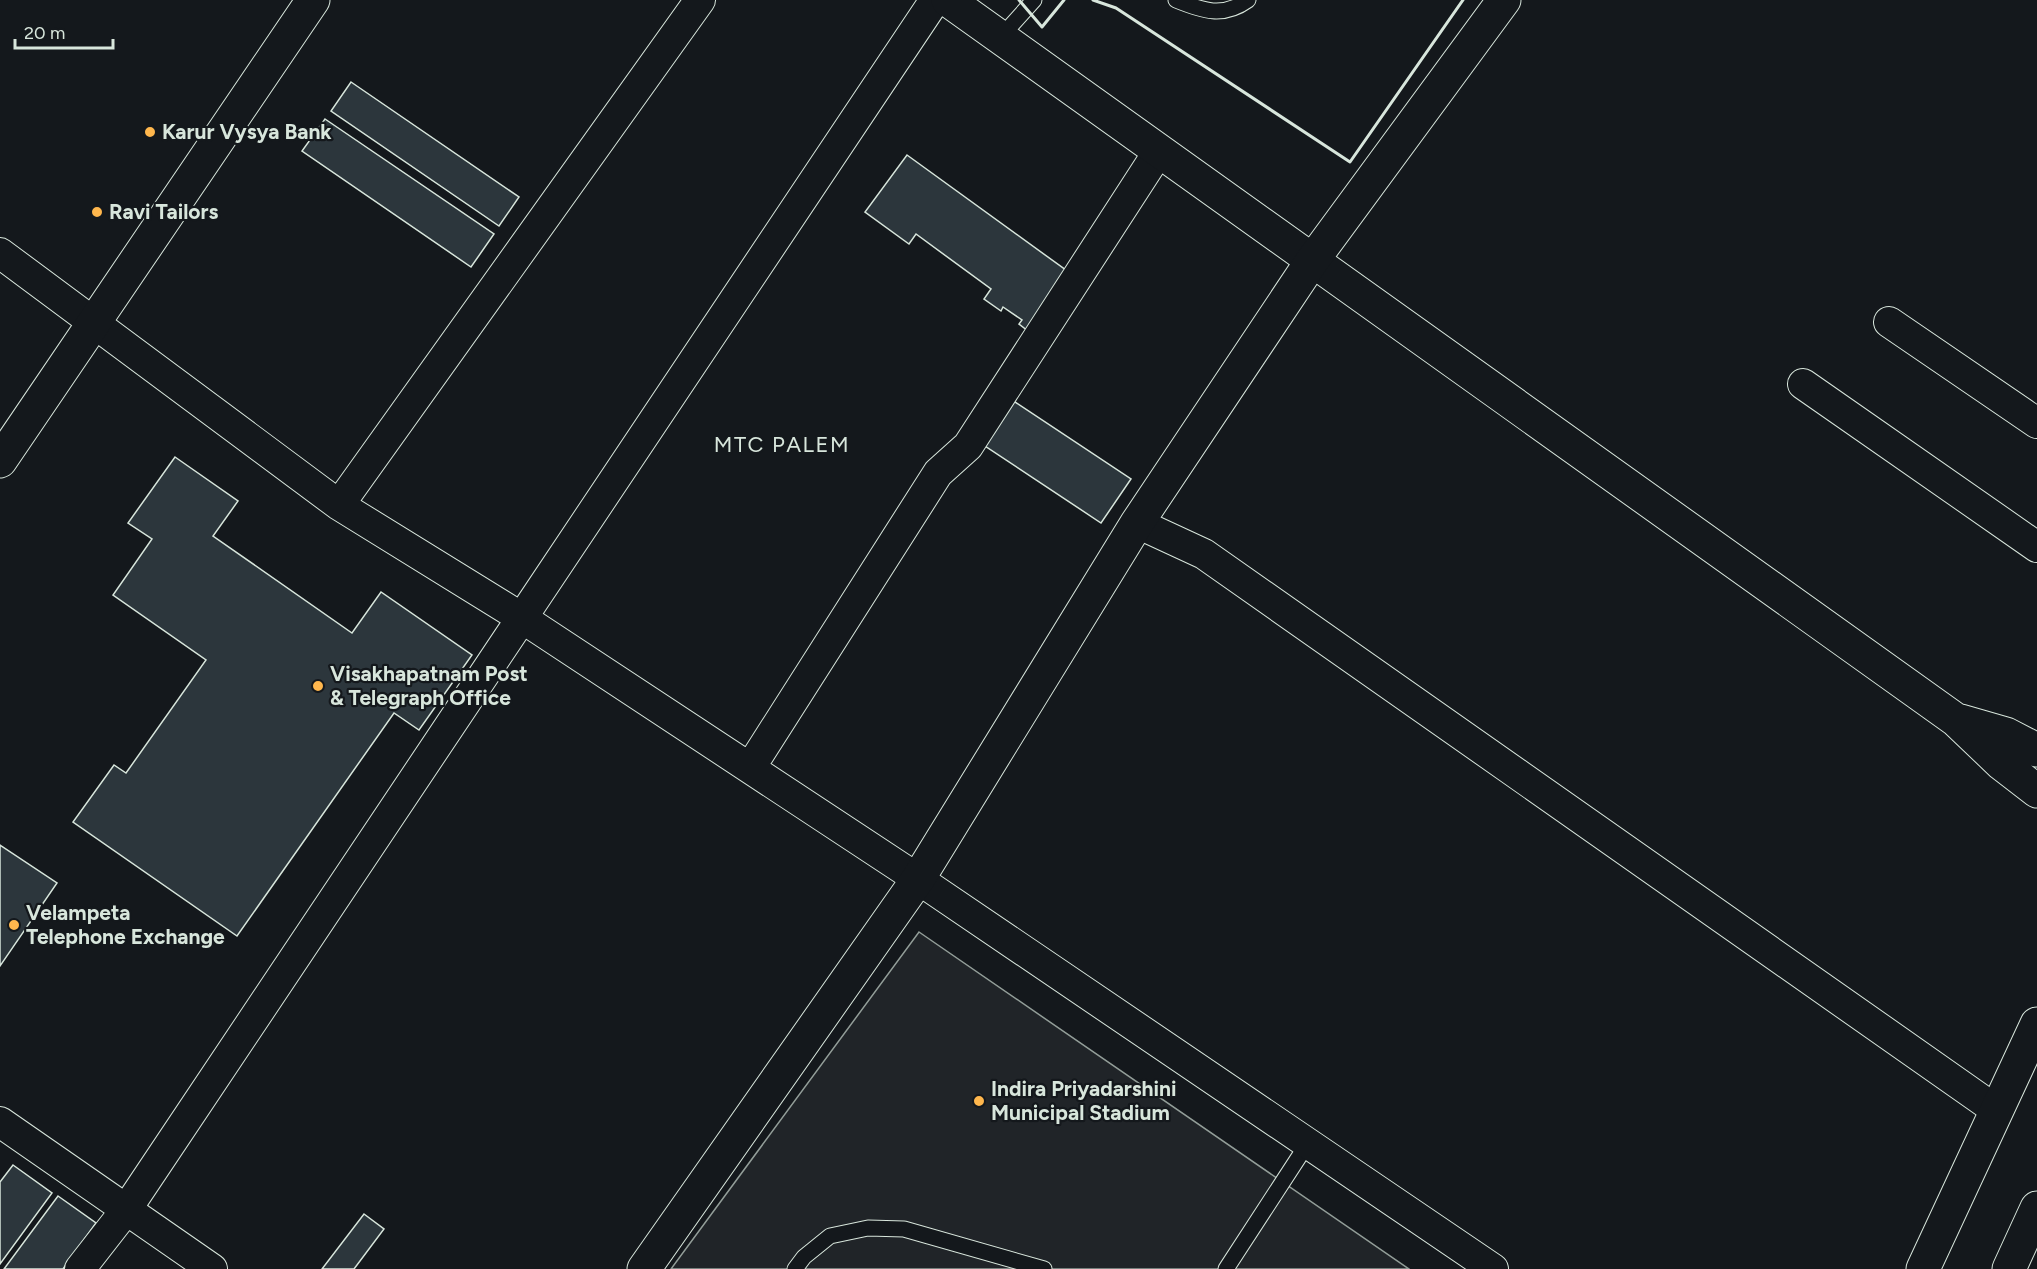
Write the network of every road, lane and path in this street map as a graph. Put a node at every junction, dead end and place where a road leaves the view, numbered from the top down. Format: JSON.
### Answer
{"nodes":[{"id":1,"x":313,"y":0,"type":"edge"},
{"id":2,"x":700,"y":0,"type":"edge"},
{"id":3,"x":935,"y":0,"type":"edge"},
{"id":4,"x":948,"y":0,"type":"edge"},
{"id":5,"x":1034,"y":0,"type":"edge"},
{"id":6,"x":1176,"y":0,"type":"edge"},
{"id":7,"x":1248,"y":0,"type":"edge"},
{"id":8,"x":1504,"y":0,"type":"edge"},
{"id":9,"x":1000,"y":38,"type":"junction"},
{"id":10,"x":1159,"y":151,"type":"junction"},
{"id":11,"x":0,"y":253,"type":"edge"},
{"id":12,"x":1312,"y":261,"type":"junction"},
{"id":13,"x":1889,"y":322,"type":"dead end"},
{"id":14,"x":94,"y":324,"type":"junction"},
{"id":15,"x":1803,"y":384,"type":"dead end"},
{"id":16,"x":2037,"y":423,"type":"edge"},
{"id":17,"x":0,"y":461,"type":"edge"},
{"id":18,"x":339,"y":505,"type":"junction"},
{"id":19,"x":1137,"y":523,"type":"junction"},
{"id":20,"x":2037,"y":547,"type":"edge"},
{"id":21,"x":522,"y":618,"type":"junction"},
{"id":22,"x":1956,"y":720,"type":"junction"},
{"id":23,"x":2037,"y":750,"type":"edge"},
{"id":24,"x":750,"y":768,"type":"junction"},
{"id":25,"x":2037,"y":792,"type":"edge"},
{"id":26,"x":918,"y":879,"type":"junction"},
{"id":27,"x":2037,"y":1024,"type":"edge"},
{"id":28,"x":1996,"y":1110,"type":"junction"},
{"id":29,"x":0,"y":1122,"type":"edge"},
{"id":30,"x":1308,"y":1143,"type":"junction"},
{"id":31,"x":2037,"y":1208,"type":"edge"},
{"id":32,"x":126,"y":1210,"type":"junction"},
{"id":33,"x":80,"y":1269,"type":"edge"},
{"id":34,"x":212,"y":1269,"type":"edge"},
{"id":35,"x":644,"y":1269,"type":"edge"},
{"id":36,"x":795,"y":1269,"type":"edge"},
{"id":37,"x":1044,"y":1269,"type":"edge"},
{"id":38,"x":1226,"y":1269,"type":"edge"},
{"id":39,"x":1493,"y":1269,"type":"edge"},
{"id":40,"x":1923,"y":1269,"type":"edge"},
{"id":41,"x":2009,"y":1269,"type":"edge"}],
"edges":[{"from":1,"to":14,"type":"main road"},
{"from":2,"to":18,"type":"street"},
{"from":3,"to":21,"type":"street"},
{"from":4,"to":9,"type":"main road"},
{"from":5,"to":9,"type":"lane"},
{"from":6,"to":7,"type":"lane"},
{"from":8,"to":12,"type":"main road"},
{"from":9,"to":10,"type":"main road"},
{"from":10,"to":12,"type":"main road"},
{"from":10,"to":24,"type":"street"},
{"from":11,"to":14,"type":"street"},
{"from":12,"to":19,"type":"main road"},
{"from":12,"to":22,"type":"main road"},
{"from":13,"to":16,"type":"street"},
{"from":14,"to":17,"type":"main road"},
{"from":14,"to":18,"type":"street"},
{"from":15,"to":20,"type":"street"},
{"from":18,"to":21,"type":"street"},
{"from":19,"to":26,"type":"main road"},
{"from":19,"to":28,"type":"street"},
{"from":21,"to":24,"type":"street"},
{"from":21,"to":32,"type":"street"},
{"from":22,"to":23,"type":"main road"},
{"from":22,"to":25,"type":"main road"},
{"from":24,"to":26,"type":"street"},
{"from":26,"to":30,"type":"street"},
{"from":26,"to":35,"type":"main road"},
{"from":27,"to":28,"type":"main road"},
{"from":28,"to":40,"type":"main road"},
{"from":29,"to":32,"type":"street"},
{"from":30,"to":38,"type":"lane"},
{"from":30,"to":39,"type":"street"},
{"from":31,"to":41,"type":"main road"},
{"from":32,"to":33,"type":"street"},
{"from":32,"to":34,"type":"street"},
{"from":36,"to":37,"type":"lane"}]}
